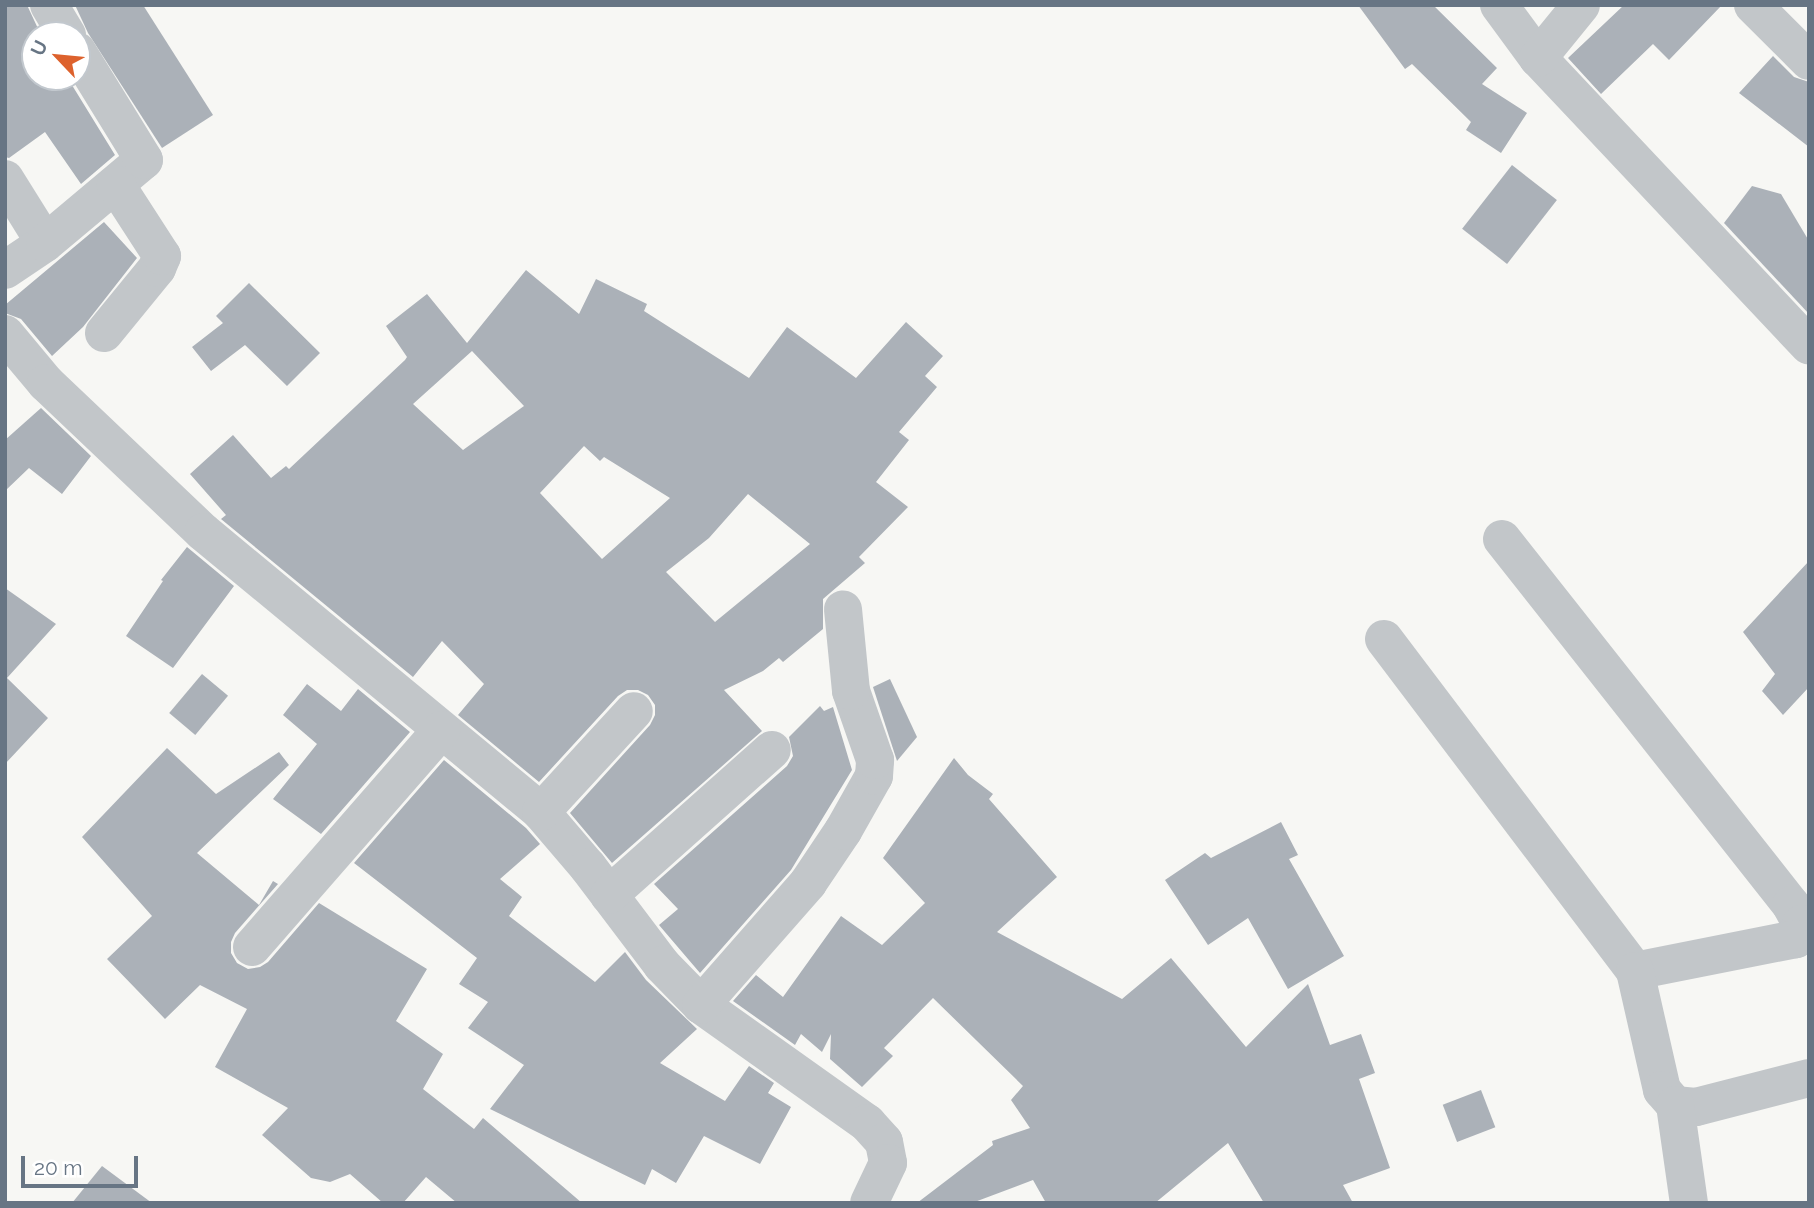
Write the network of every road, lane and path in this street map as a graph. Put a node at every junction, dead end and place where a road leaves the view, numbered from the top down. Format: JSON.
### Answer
{"nodes":[{"id":1,"x":49,"y":5,"type":"edge"},
{"id":2,"x":1499,"y":5,"type":"edge"},
{"id":3,"x":1581,"y":5,"type":"edge"},
{"id":4,"x":1753,"y":5,"type":"edge"},
{"id":5,"x":59,"y":21,"type":"edge"},
{"id":6,"x":1538,"y":58,"type":"junction"},
{"id":7,"x":1809,"y":61,"type":"edge"},
{"id":8,"x":91,"y":83,"type":"edge"},
{"id":9,"x":130,"y":172,"type":"junction"},
{"id":10,"x":5,"y":179,"type":"edge"},
{"id":11,"x":45,"y":243,"type":"junction"},
{"id":12,"x":5,"y":271,"type":"edge"},
{"id":13,"x":104,"y":332,"type":"dead end"},
{"id":14,"x":5,"y":334,"type":"edge"},
{"id":15,"x":1805,"y":336,"type":"edge"},
{"id":16,"x":1502,"y":538,"type":"dead end"},
{"id":17,"x":843,"y":609,"type":"dead end"},
{"id":18,"x":1384,"y":639,"type":"dead end"},
{"id":19,"x":634,"y":711,"type":"dead end"},
{"id":20,"x":442,"y":730,"type":"junction"},
{"id":21,"x":772,"y":750,"type":"dead end"},
{"id":22,"x":541,"y":812,"type":"junction"},
{"id":23,"x":609,"y":895,"type":"junction"},
{"id":24,"x":252,"y":947,"type":"dead end"},
{"id":25,"x":1635,"y":971,"type":"junction"},
{"id":26,"x":701,"y":1005,"type":"junction"},
{"id":27,"x":1809,"y":1078,"type":"edge"},
{"id":28,"x":1675,"y":1105,"type":"junction"},
{"id":29,"x":869,"y":1203,"type":"edge"},
{"id":30,"x":1689,"y":1203,"type":"edge"}],
"edges":[{"from":1,"to":5,"type":"street"},
{"from":2,"to":6,"type":"street"},
{"from":3,"to":6,"type":"street"},
{"from":4,"to":7,"type":"street"},
{"from":6,"to":15,"type":"street"},
{"from":8,"to":9,"type":"street"},
{"from":9,"to":11,"type":"street"},
{"from":9,"to":13,"type":"street"},
{"from":10,"to":11,"type":"street"},
{"from":11,"to":12,"type":"street"},
{"from":14,"to":20,"type":"street"},
{"from":16,"to":25,"type":"street"},
{"from":17,"to":26,"type":"street"},
{"from":18,"to":25,"type":"street"},
{"from":19,"to":22,"type":"street"},
{"from":20,"to":22,"type":"street"},
{"from":20,"to":24,"type":"street"},
{"from":21,"to":23,"type":"street"},
{"from":22,"to":23,"type":"street"},
{"from":23,"to":26,"type":"street"},
{"from":25,"to":28,"type":"street"},
{"from":26,"to":29,"type":"street"},
{"from":27,"to":28,"type":"street"},
{"from":28,"to":30,"type":"street"}]}
